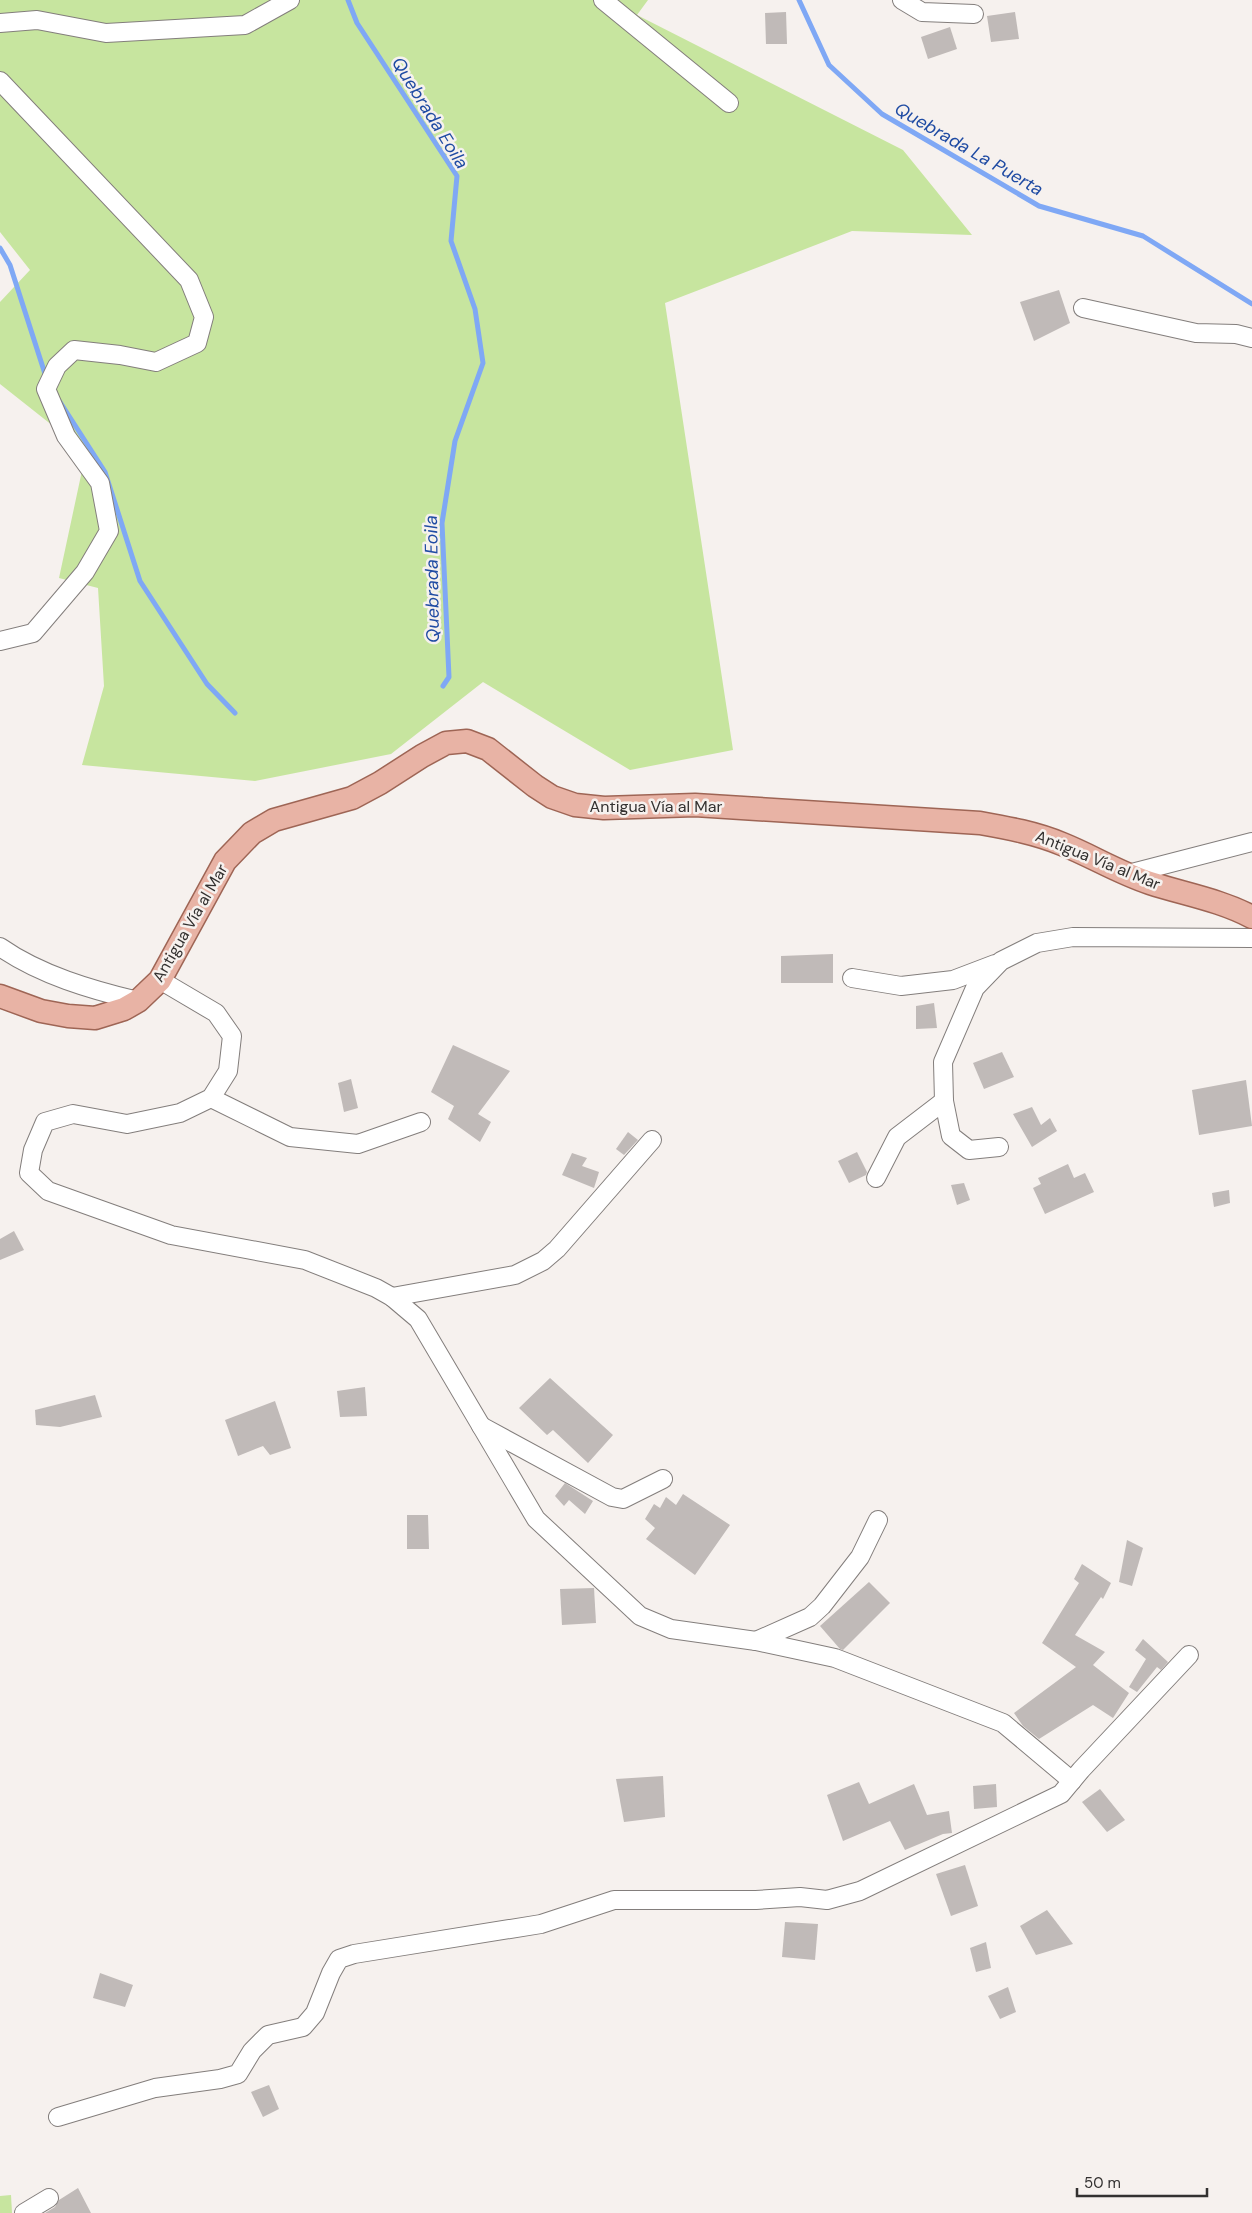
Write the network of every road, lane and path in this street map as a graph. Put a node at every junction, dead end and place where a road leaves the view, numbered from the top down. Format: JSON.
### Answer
{"nodes":[{"id":1,"x":290,"y":0,"type":"edge"},
{"id":2,"x":603,"y":0,"type":"edge"},
{"id":3,"x":902,"y":0,"type":"edge"},
{"id":4,"x":974,"y":14,"type":"dead end"},
{"id":5,"x":0,"y":23,"type":"edge"},
{"id":6,"x":0,"y":81,"type":"edge"},
{"id":7,"x":729,"y":102,"type":"dead end"},
{"id":8,"x":1083,"y":308,"type":"dead end"},
{"id":9,"x":1252,"y":338,"type":"edge"},
{"id":10,"x":0,"y":641,"type":"edge"},
{"id":11,"x":1252,"y":842,"type":"edge"},
{"id":12,"x":1128,"y":874,"type":"junction"},
{"id":13,"x":1252,"y":917,"type":"edge"},
{"id":14,"x":1252,"y":938,"type":"edge"},
{"id":15,"x":0,"y":947,"type":"edge"},
{"id":16,"x":1001,"y":961,"type":"junction"},
{"id":17,"x":852,"y":978,"type":"dead end"},
{"id":18,"x":160,"y":980,"type":"junction"},
{"id":19,"x":0,"y":996,"type":"edge"},
{"id":20,"x":138,"y":1001,"type":"junction"},
{"id":21,"x":211,"y":1098,"type":"junction"},
{"id":22,"x":944,"y":1101,"type":"junction"},
{"id":23,"x":421,"y":1122,"type":"dead end"},
{"id":24,"x":652,"y":1140,"type":"dead end"},
{"id":25,"x":999,"y":1147,"type":"dead end"},
{"id":26,"x":876,"y":1178,"type":"dead end"},
{"id":27,"x":392,"y":1297,"type":"junction"},
{"id":28,"x":480,"y":1426,"type":"junction"},
{"id":29,"x":663,"y":1479,"type":"dead end"},
{"id":30,"x":878,"y":1520,"type":"dead end"},
{"id":31,"x":756,"y":1641,"type":"junction"},
{"id":32,"x":1189,"y":1655,"type":"dead end"},
{"id":33,"x":1072,"y":1781,"type":"junction"},
{"id":34,"x":58,"y":2117,"type":"dead end"},
{"id":35,"x":49,"y":2198,"type":"dead end"},
{"id":36,"x":24,"y":2213,"type":"edge"}],
"edges":[{"from":1,"to":5,"type":"street"},
{"from":2,"to":7,"type":"street"},
{"from":3,"to":4,"type":"street"},
{"from":6,"to":10,"type":"street"},
{"from":8,"to":9,"type":"street"},
{"from":11,"to":12,"type":"street"},
{"from":12,"to":13,"type":"main road","name":"Antigua Vía al Mar"},
{"from":12,"to":18,"type":"main road","name":"Antigua Vía al Mar"},
{"from":14,"to":16,"type":"street"},
{"from":15,"to":20,"type":"street"},
{"from":16,"to":17,"type":"street"},
{"from":16,"to":22,"type":"street"},
{"from":18,"to":20,"type":"main road","name":"Antigua Vía al Mar"},
{"from":18,"to":21,"type":"street"},
{"from":19,"to":20,"type":"main road","name":"Antigua Vía al Mar"},
{"from":21,"to":23,"type":"street"},
{"from":21,"to":27,"type":"street"},
{"from":22,"to":25,"type":"street"},
{"from":22,"to":26,"type":"street"},
{"from":24,"to":27,"type":"street"},
{"from":27,"to":28,"type":"street"},
{"from":28,"to":29,"type":"street"},
{"from":28,"to":31,"type":"street"},
{"from":30,"to":31,"type":"street"},
{"from":31,"to":33,"type":"street"},
{"from":32,"to":33,"type":"street"},
{"from":33,"to":34,"type":"street"},
{"from":35,"to":36,"type":"street"}]}
